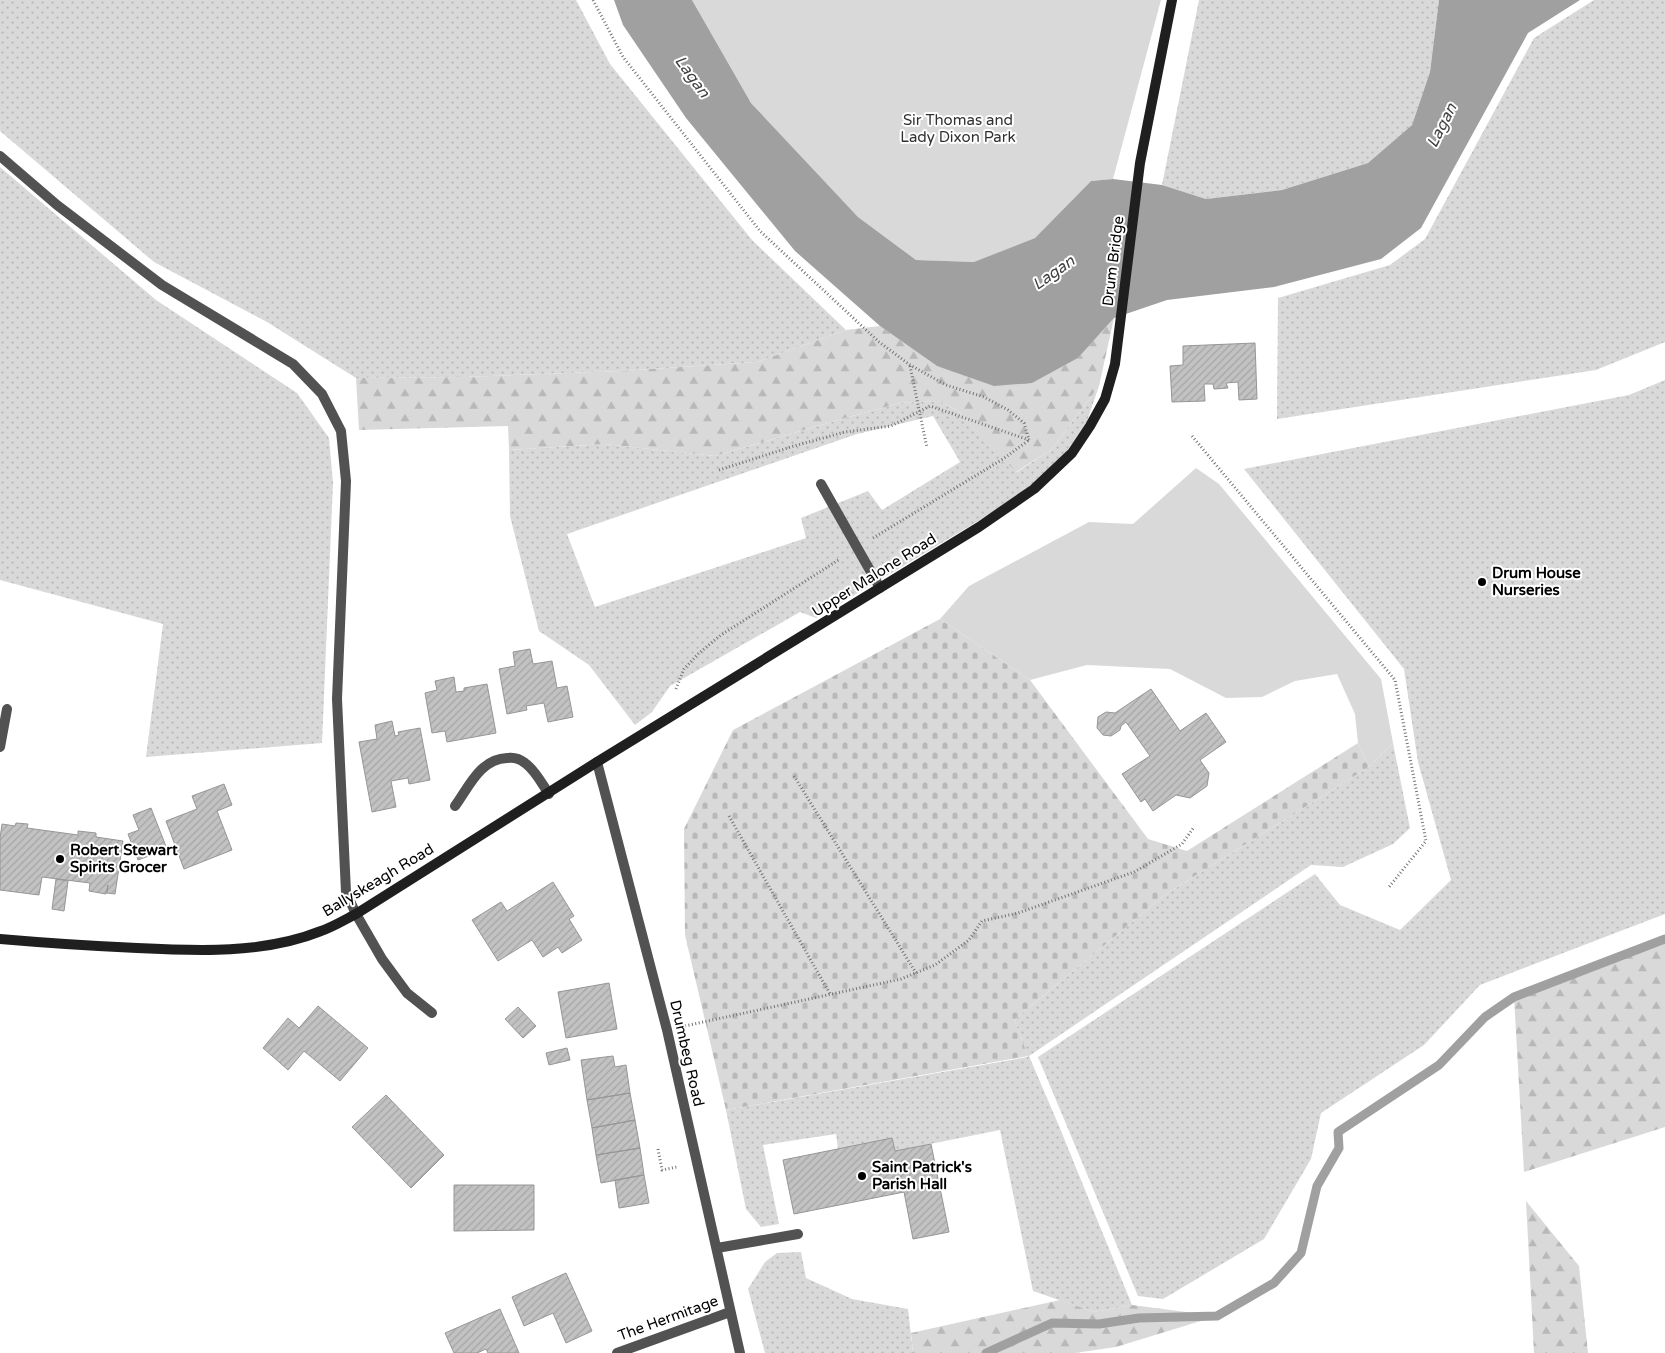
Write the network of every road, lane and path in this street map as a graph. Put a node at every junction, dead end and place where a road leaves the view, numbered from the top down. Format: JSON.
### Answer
{"nodes":[{"id":1,"x":593,"y":0,"type":"edge"},
{"id":2,"x":1172,"y":0,"type":"edge"},
{"id":3,"x":0,"y":156,"type":"edge"},
{"id":4,"x":1115,"y":364,"type":"joint"},
{"id":5,"x":910,"y":365,"type":"junction"},
{"id":6,"x":919,"y":412,"type":"junction"},
{"id":7,"x":1192,"y":436,"type":"dead end"},
{"id":8,"x":1029,"y":440,"type":"junction"},
{"id":9,"x":927,"y":448,"type":"dead end"},
{"id":10,"x":720,"y":470,"type":"dead end"},
{"id":11,"x":822,"y":484,"type":"dead end"},
{"id":12,"x":857,"y":548,"type":"junction"},
{"id":13,"x":880,"y":588,"type":"junction"},
{"id":14,"x":8,"y":710,"type":"dead end"},
{"id":15,"x":662,"y":722,"type":"junction"},
{"id":16,"x":0,"y":747,"type":"edge"},
{"id":17,"x":597,"y":762,"type":"junction"},
{"id":18,"x":794,"y":776,"type":"dead end"},
{"id":19,"x":548,"y":794,"type":"junction"},
{"id":20,"x":455,"y":806,"type":"dead end"},
{"id":21,"x":728,"y":816,"type":"dead end"},
{"id":22,"x":1194,"y":827,"type":"dead end"},
{"id":23,"x":1389,"y":887,"type":"dead end"},
{"id":24,"x":356,"y":914,"type":"junction"},
{"id":25,"x":0,"y":939,"type":"edge"},
{"id":26,"x":916,"y":973,"type":"junction"},
{"id":27,"x":830,"y":994,"type":"junction"},
{"id":28,"x":432,"y":1013,"type":"dead end"},
{"id":29,"x":667,"y":1030,"type":"junction"},
{"id":30,"x":658,"y":1149,"type":"dead end"},
{"id":31,"x":662,"y":1170,"type":"dead end"},
{"id":32,"x":798,"y":1234,"type":"dead end"},
{"id":33,"x":717,"y":1248,"type":"junction"},
{"id":34,"x":730,"y":1312,"type":"junction"},
{"id":35,"x":617,"y":1353,"type":"edge"},
{"id":36,"x":740,"y":1353,"type":"edge"}],
"edges":[{"from":1,"to":5,"type":"path"},
{"from":2,"to":4,"type":"main road","name":"Drum Bridge"},
{"from":3,"to":24,"type":"street"},
{"from":4,"to":13,"type":"main road","name":"Upper Malone Road"},
{"from":5,"to":6,"type":"path"},
{"from":5,"to":8,"type":"path"},
{"from":6,"to":8,"type":"path"},
{"from":6,"to":9,"type":"path"},
{"from":6,"to":10,"type":"path"},
{"from":7,"to":23,"type":"path"},
{"from":8,"to":12,"type":"path"},
{"from":11,"to":12,"type":"street"},
{"from":12,"to":13,"type":"street"},
{"from":12,"to":15,"type":"path"},
{"from":13,"to":15,"type":"main road","name":"Upper Malone Road"},
{"from":14,"to":16,"type":"street"},
{"from":15,"to":17,"type":"main road","name":"Upper Malone Road"},
{"from":17,"to":19,"type":"main road","name":"Ballyskeagh Road"},
{"from":17,"to":29,"type":"street","name":"Drumbeg Road"},
{"from":18,"to":26,"type":"path"},
{"from":19,"to":20,"type":"street"},
{"from":19,"to":24,"type":"main road","name":"Ballyskeagh Road"},
{"from":21,"to":27,"type":"path"},
{"from":22,"to":26,"type":"path"},
{"from":24,"to":25,"type":"main road","name":"Ballyskeagh Road"},
{"from":24,"to":28,"type":"street"},
{"from":26,"to":27,"type":"path"},
{"from":27,"to":29,"type":"path"},
{"from":29,"to":33,"type":"street","name":"Drumbeg Road"},
{"from":30,"to":31,"type":"path"},
{"from":32,"to":33,"type":"street"},
{"from":33,"to":34,"type":"street","name":"Drumbeg Road"},
{"from":34,"to":35,"type":"street","name":"The Hermitage"},
{"from":34,"to":36,"type":"street","name":"Drumbeg Road"}]}
